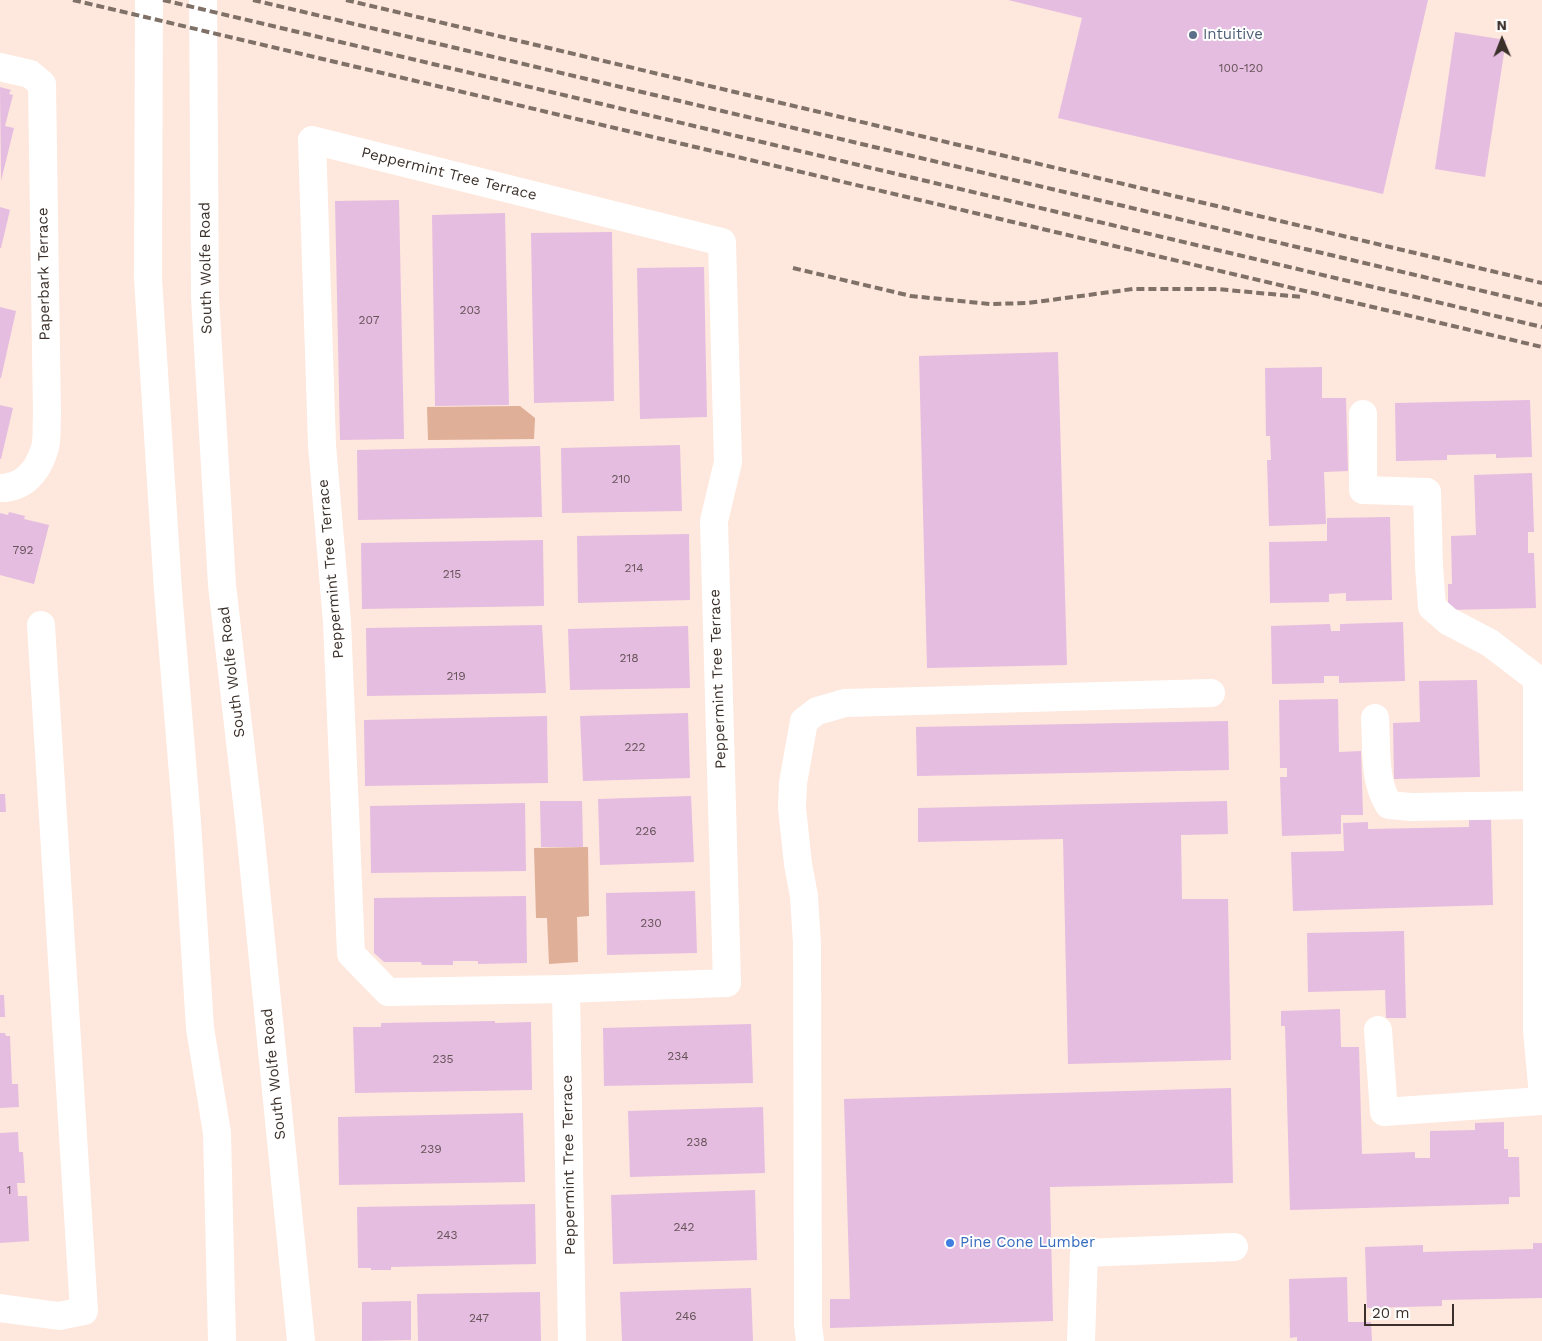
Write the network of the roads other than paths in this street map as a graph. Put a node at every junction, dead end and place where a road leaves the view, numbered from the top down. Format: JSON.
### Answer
{"nodes":[{"id":1,"x":149,"y":0,"type":"edge"},
{"id":2,"x":203,"y":0,"type":"edge"},
{"id":3,"x":0,"y":67,"type":"edge"},
{"id":4,"x":1363,"y":414,"type":"dead end"},
{"id":5,"x":0,"y":488,"type":"edge"},
{"id":6,"x":41,"y":625,"type":"dead end"},
{"id":7,"x":1540,"y":677,"type":"edge"},
{"id":8,"x":1211,"y":693,"type":"dead end"},
{"id":9,"x":1375,"y":718,"type":"dead end"},
{"id":10,"x":1537,"y":805,"type":"junction"},
{"id":11,"x":1539,"y":832,"type":"edge"},
{"id":12,"x":566,"y":989,"type":"junction"},
{"id":13,"x":1378,"y":1030,"type":"dead end"},
{"id":14,"x":1542,"y":1085,"type":"edge"},
{"id":15,"x":1542,"y":1101,"type":"edge"},
{"id":16,"x":1234,"y":1247,"type":"dead end"},
{"id":17,"x":0,"y":1308,"type":"edge"},
{"id":18,"x":222,"y":1341,"type":"edge"},
{"id":19,"x":301,"y":1341,"type":"edge"},
{"id":20,"x":572,"y":1341,"type":"edge"},
{"id":21,"x":810,"y":1341,"type":"edge"},
{"id":22,"x":1081,"y":1341,"type":"edge"}],
"edges":[{"from":1,"to":18,"type":"main road"},
{"from":2,"to":19,"type":"main road","name":"South Wolfe Road"},
{"from":3,"to":5,"type":"main road","name":"Paperbark Terrace"},
{"from":4,"to":7,"type":"main road"},
{"from":6,"to":17,"type":"main road"},
{"from":7,"to":10,"type":"main road"},
{"from":8,"to":21,"type":"main road"},
{"from":9,"to":10,"type":"main road"},
{"from":10,"to":11,"type":"main road"},
{"from":11,"to":14,"type":"main road"},
{"from":12,"to":12,"type":"main road","name":"Peppermint Tree Terrace"},
{"from":12,"to":20,"type":"main road","name":"Peppermint Tree Terrace"},
{"from":13,"to":15,"type":"main road"},
{"from":16,"to":22,"type":"main road"}]}
